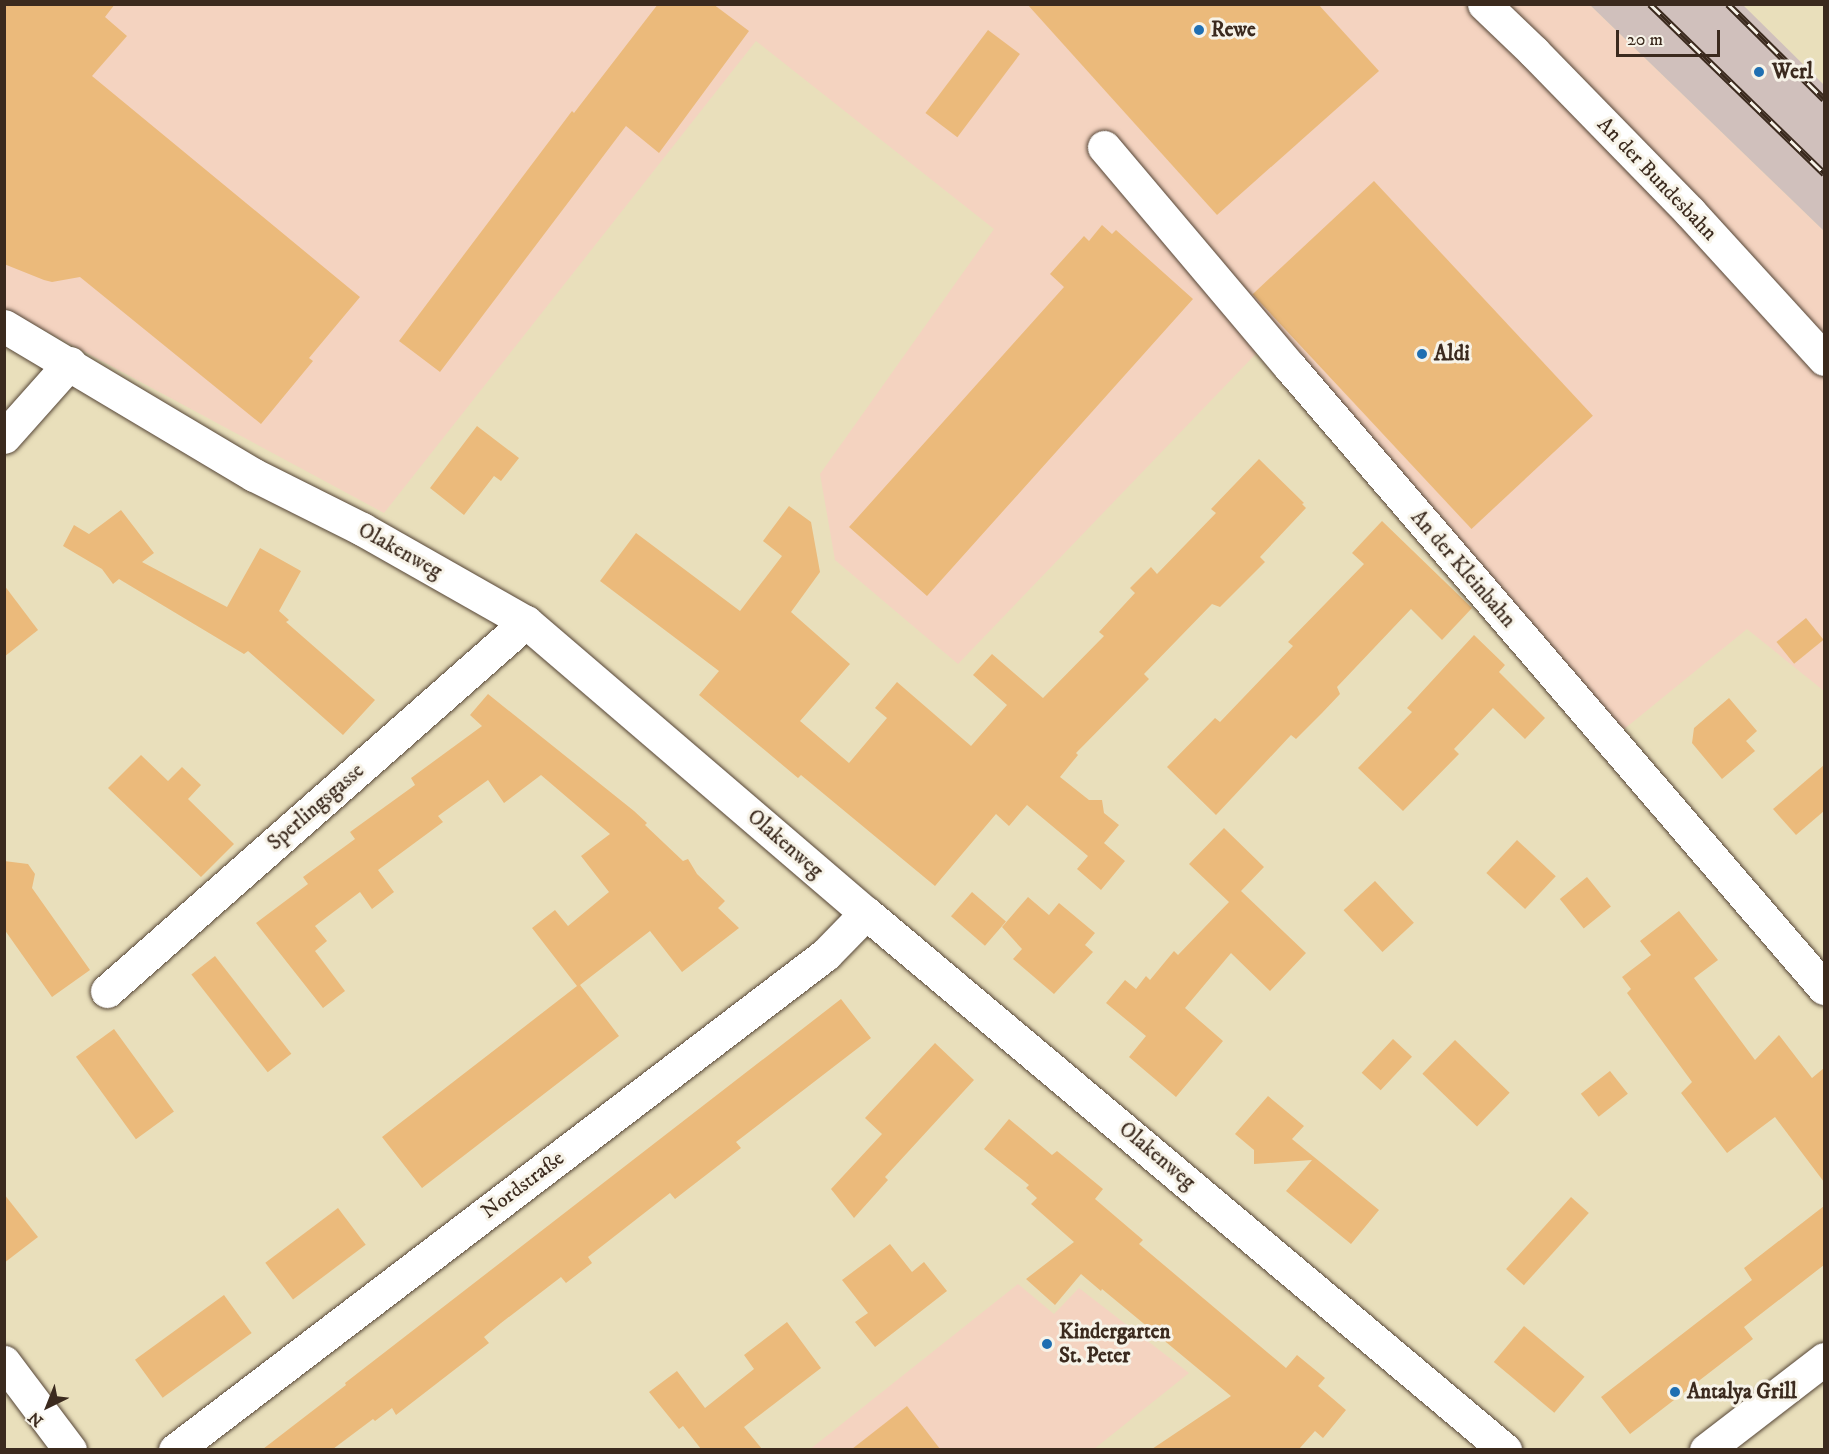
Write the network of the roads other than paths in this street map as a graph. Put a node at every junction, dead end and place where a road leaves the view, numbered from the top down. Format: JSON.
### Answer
{"nodes":[{"id":1,"x":1484,"y":4,"type":"edge"},
{"id":2,"x":1104,"y":147,"type":"dead end"},
{"id":3,"x":4,"y":326,"type":"edge"},
{"id":4,"x":1824,"y":359,"type":"edge"},
{"id":5,"x":70,"y":363,"type":"junction"},
{"id":6,"x":4,"y":437,"type":"edge"},
{"id":7,"x":526,"y":622,"type":"junction"},
{"id":8,"x":866,"y":913,"type":"junction"},
{"id":9,"x":1824,"y":988,"type":"edge"},
{"id":10,"x":106,"y":991,"type":"dead end"},
{"id":11,"x":1824,"y":1359,"type":"edge"},
{"id":12,"x":4,"y":1362,"type":"edge"},
{"id":13,"x":70,"y":1449,"type":"edge"},
{"id":14,"x":175,"y":1449,"type":"edge"},
{"id":15,"x":1505,"y":1449,"type":"edge"},
{"id":16,"x":1706,"y":1449,"type":"edge"}],
"edges":[{"from":1,"to":4,"type":"street","name":"An der Bundesbahn"},
{"from":2,"to":9,"type":"street","name":"An der Kleinbahn"},
{"from":3,"to":5,"type":"street","name":"Olakenweg"},
{"from":5,"to":6,"type":"street"},
{"from":5,"to":7,"type":"street","name":"Olakenweg"},
{"from":7,"to":8,"type":"street","name":"Olakenweg"},
{"from":7,"to":10,"type":"street","name":"Sperlingsgasse"},
{"from":8,"to":14,"type":"street","name":"Nordstraße"},
{"from":8,"to":15,"type":"street","name":"Olakenweg"},
{"from":11,"to":16,"type":"street"},
{"from":12,"to":13,"type":"street"}]}
